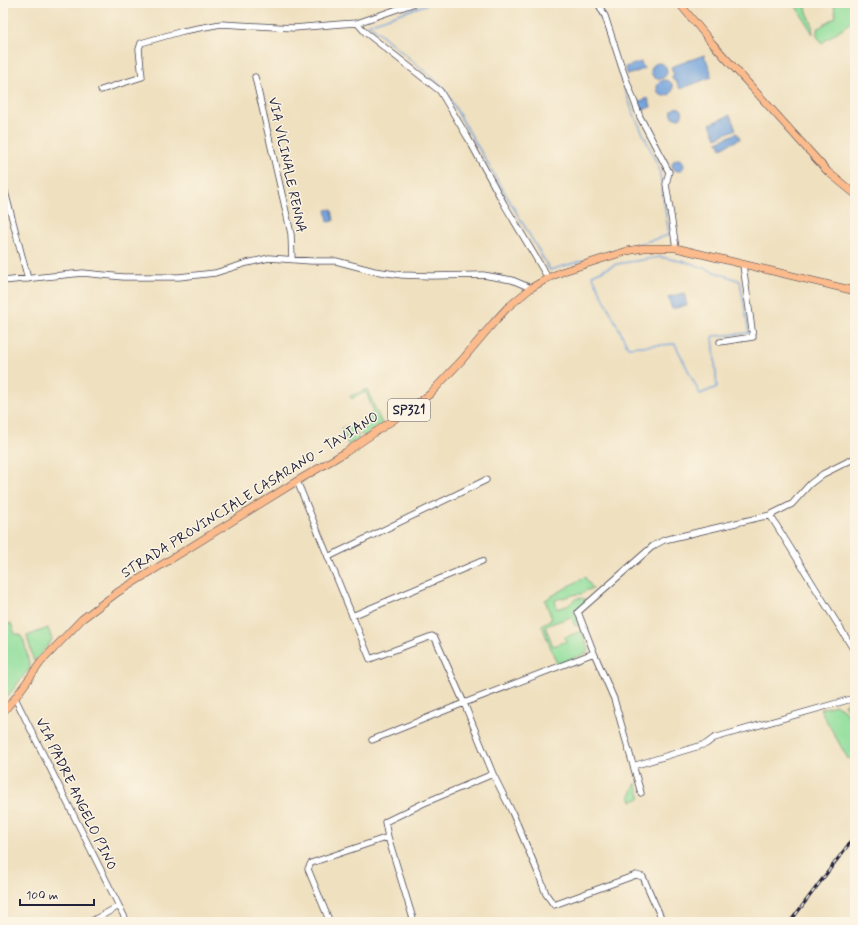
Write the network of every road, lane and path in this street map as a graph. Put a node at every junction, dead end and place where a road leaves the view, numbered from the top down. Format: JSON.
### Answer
{"nodes":[{"id":1,"x":415,"y":3,"type":"edge"},
{"id":2,"x":598,"y":3,"type":"edge"},
{"id":3,"x":679,"y":3,"type":"edge"},
{"id":4,"x":357,"y":23,"type":"junction"},
{"id":5,"x":255,"y":77,"type":"dead end"},
{"id":6,"x":101,"y":90,"type":"dead end"},
{"id":7,"x":3,"y":184,"type":"edge"},
{"id":8,"x":855,"y":194,"type":"edge"},
{"id":9,"x":676,"y":248,"type":"junction"},
{"id":10,"x":292,"y":260,"type":"junction"},
{"id":11,"x":743,"y":265,"type":"junction"},
{"id":12,"x":548,"y":278,"type":"junction"},
{"id":13,"x":28,"y":279,"type":"junction"},
{"id":14,"x":3,"y":281,"type":"edge"},
{"id":15,"x":531,"y":288,"type":"junction"},
{"id":16,"x":855,"y":291,"type":"edge"},
{"id":17,"x":720,"y":342,"type":"dead end"},
{"id":18,"x":855,"y":458,"type":"edge"},
{"id":19,"x":486,"y":480,"type":"dead end"},
{"id":20,"x":297,"y":481,"type":"junction"},
{"id":21,"x":770,"y":514,"type":"junction"},
{"id":22,"x":328,"y":557,"type":"junction"},
{"id":23,"x":482,"y":561,"type":"dead end"},
{"id":24,"x":352,"y":616,"type":"junction"},
{"id":25,"x":855,"y":652,"type":"edge"},
{"id":26,"x":594,"y":653,"type":"junction"},
{"id":27,"x":15,"y":698,"type":"junction"},
{"id":28,"x":855,"y":698,"type":"edge"},
{"id":29,"x":464,"y":703,"type":"junction"},
{"id":30,"x":3,"y":712,"type":"edge"},
{"id":31,"x":372,"y":740,"type":"dead end"},
{"id":32,"x":633,"y":766,"type":"junction"},
{"id":33,"x":493,"y":774,"type":"junction"},
{"id":34,"x":641,"y":793,"type":"dead end"},
{"id":35,"x":388,"y":837,"type":"junction"},
{"id":36,"x":119,"y":906,"type":"junction"},
{"id":37,"x":328,"y":921,"type":"edge"},
{"id":38,"x":90,"y":922,"type":"edge"},
{"id":39,"x":127,"y":922,"type":"edge"},
{"id":40,"x":414,"y":922,"type":"edge"},
{"id":41,"x":663,"y":922,"type":"edge"}],
"edges":[{"from":1,"to":4,"type":"street"},
{"from":2,"to":9,"type":"street"},
{"from":3,"to":8,"type":"main road"},
{"from":4,"to":6,"type":"street"},
{"from":4,"to":12,"type":"street"},
{"from":5,"to":10,"type":"street","name":"VIA VICINALE RENNA"},
{"from":7,"to":13,"type":"street"},
{"from":9,"to":11,"type":"main road","name":"STRADA PROVINCIALE CASARANO - TAVIANO","number":"SP321"},
{"from":9,"to":12,"type":"main road","name":"STRADA PROVINCIALE CASARANO - TAVIANO","number":"SP321"},
{"from":10,"to":13,"type":"street"},
{"from":10,"to":15,"type":"street"},
{"from":11,"to":16,"type":"main road","name":"STRADA PROVINCIALE CASARANO - TAVIANO","number":"SP321"},
{"from":11,"to":17,"type":"street"},
{"from":12,"to":15,"type":"main road","name":"STRADA PROVINCIALE CASARANO - TAVIANO","number":"SP321"},
{"from":13,"to":14,"type":"street"},
{"from":15,"to":20,"type":"main road","name":"STRADA PROVINCIALE CASARANO - TAVIANO","number":"SP321"},
{"from":18,"to":21,"type":"street"},
{"from":19,"to":22,"type":"street"},
{"from":20,"to":22,"type":"street"},
{"from":20,"to":27,"type":"main road","name":"STRADA PROVINCIALE CASARANO - TAVIANO","number":"SP321"},
{"from":21,"to":25,"type":"street"},
{"from":21,"to":26,"type":"street"},
{"from":22,"to":24,"type":"street"},
{"from":23,"to":24,"type":"street"},
{"from":24,"to":29,"type":"street"},
{"from":26,"to":29,"type":"street"},
{"from":26,"to":32,"type":"street"},
{"from":27,"to":30,"type":"main road","name":"STRADA PROVINCIALE CASARANO - TAVIANO","number":"SP321"},
{"from":27,"to":36,"type":"street","name":"VIA PADRE ANGELO PINO"},
{"from":28,"to":32,"type":"street"},
{"from":29,"to":31,"type":"street"},
{"from":29,"to":33,"type":"street"},
{"from":32,"to":34,"type":"street"},
{"from":33,"to":35,"type":"street"},
{"from":33,"to":41,"type":"street"},
{"from":35,"to":37,"type":"street"},
{"from":35,"to":40,"type":"street"},
{"from":36,"to":38,"type":"street"},
{"from":36,"to":39,"type":"street","name":"VIA PADRE ANGELO PINO"}]}
